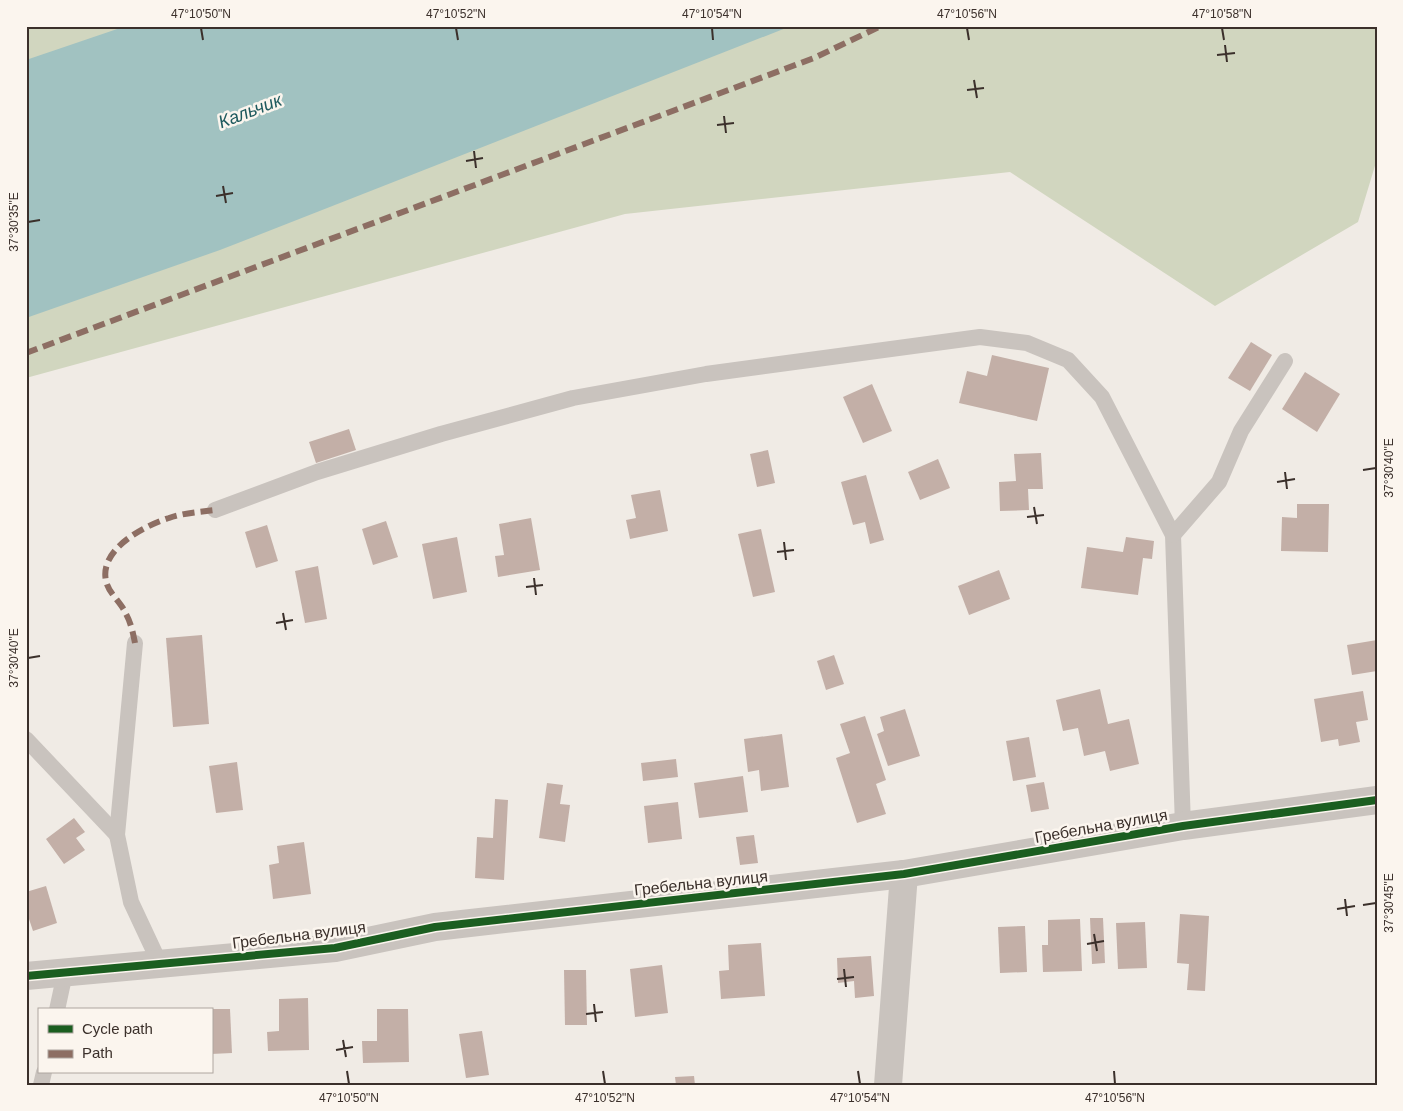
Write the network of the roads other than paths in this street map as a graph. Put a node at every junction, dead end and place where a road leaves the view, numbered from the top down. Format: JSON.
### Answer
{"nodes":[{"id":1,"x":1285,"y":361,"type":"dead end"},
{"id":2,"x":214,"y":510,"type":"dead end"},
{"id":3,"x":1173,"y":535,"type":"junction"},
{"id":4,"x":135,"y":643,"type":"dead end"},
{"id":5,"x":26,"y":739,"type":"edge"},
{"id":6,"x":1377,"y":800,"type":"edge"},
{"id":7,"x":1183,"y":826,"type":"junction"},
{"id":8,"x":117,"y":834,"type":"junction"},
{"id":9,"x":904,"y":874,"type":"junction"},
{"id":10,"x":160,"y":964,"type":"junction"},
{"id":11,"x":64,"y":973,"type":"junction"},
{"id":12,"x":26,"y":976,"type":"edge"},
{"id":13,"x":57,"y":1008,"type":"edge"},
{"id":14,"x":888,"y":1085,"type":"edge"}],
"edges":[{"from":1,"to":3,"type":"lane"},
{"from":2,"to":3,"type":"lane"},
{"from":3,"to":7,"type":"lane"},
{"from":4,"to":8,"type":"lane"},
{"from":5,"to":8,"type":"lane"},
{"from":6,"to":7,"type":"street","name":"Гребельна вулиця"},
{"from":7,"to":9,"type":"street","name":"Гребельна вулиця"},
{"from":8,"to":10,"type":"lane"},
{"from":9,"to":10,"type":"street","name":"Гребельна вулиця"},
{"from":9,"to":14,"type":"street"},
{"from":10,"to":11,"type":"street","name":"Гребельна вулиця"},
{"from":11,"to":12,"type":"street","name":"Гребельна вулиця"},
{"from":11,"to":13,"type":"lane"}]}
